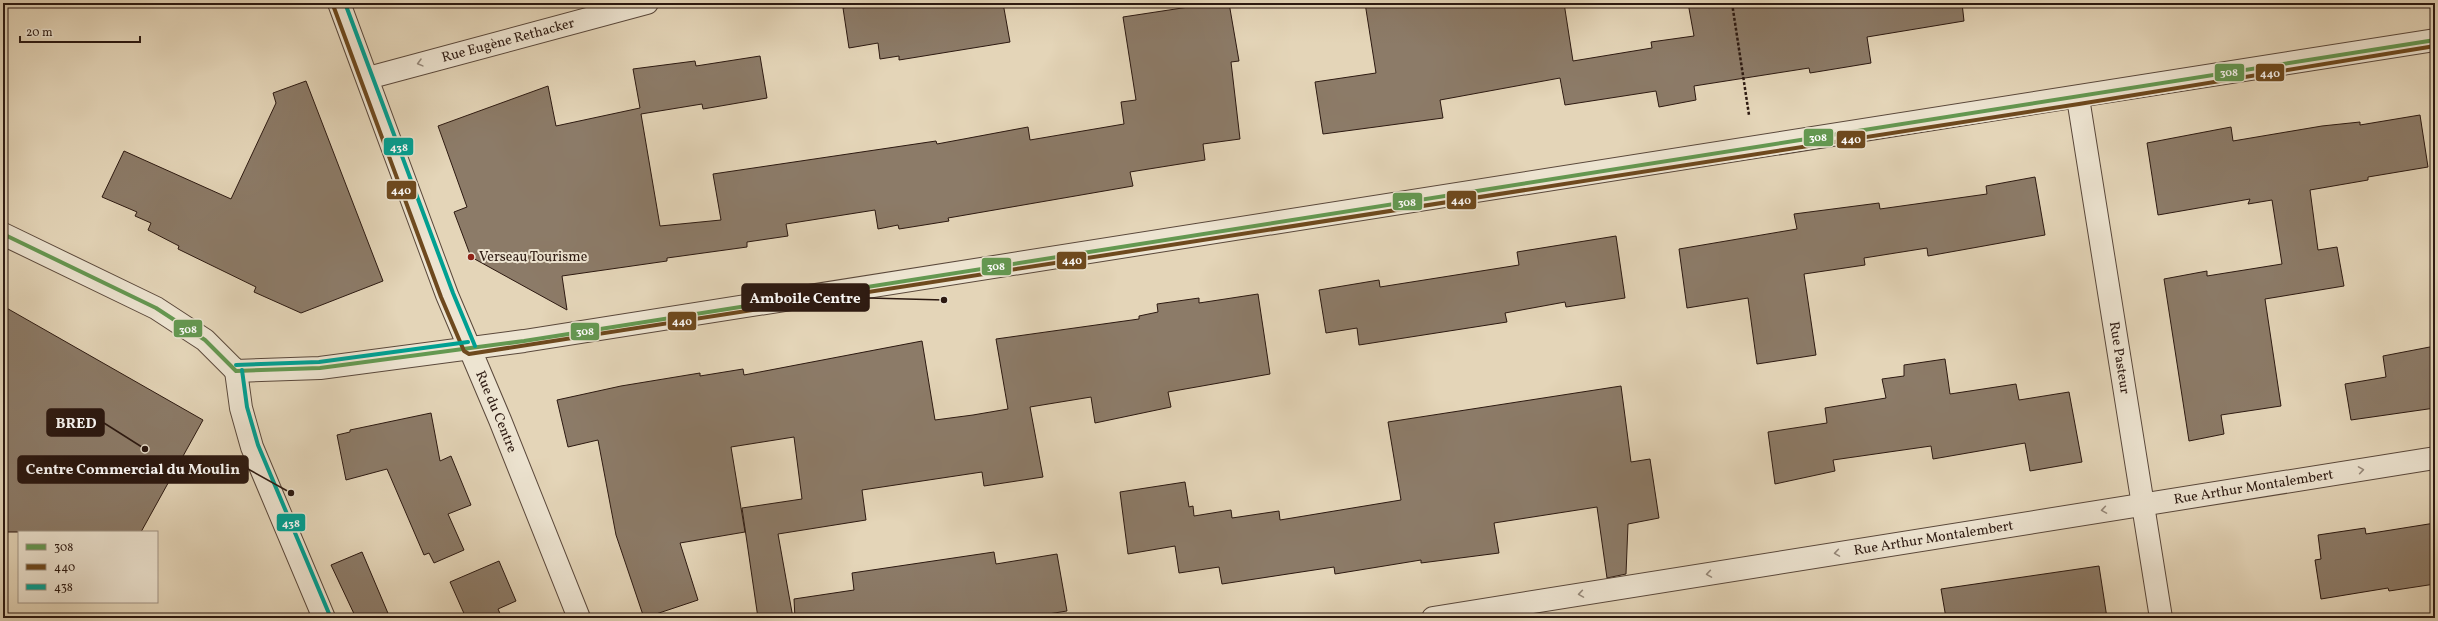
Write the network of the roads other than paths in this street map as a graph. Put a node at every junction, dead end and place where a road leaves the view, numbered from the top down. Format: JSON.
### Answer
{"nodes":[{"id":1,"x":339,"y":3,"type":"edge"},
{"id":2,"x":647,"y":3,"type":"edge"},
{"id":3,"x":2435,"y":40,"type":"edge"},
{"id":4,"x":368,"y":78,"type":"junction"},
{"id":5,"x":2078,"y":98,"type":"junction"},
{"id":6,"x":3,"y":234,"type":"edge"},
{"id":7,"x":469,"y":348,"type":"junction"},
{"id":8,"x":236,"y":371,"type":"junction"},
{"id":9,"x":2435,"y":458,"type":"edge"},
{"id":10,"x":2142,"y":504,"type":"junction"},
{"id":11,"x":324,"y":618,"type":"edge"},
{"id":12,"x":579,"y":618,"type":"edge"},
{"id":13,"x":1433,"y":618,"type":"edge"},
{"id":14,"x":2161,"y":618,"type":"edge"}],
"edges":[{"from":1,"to":4,"type":"street","name":"Rue du Centre"},
{"from":2,"to":4,"type":"street","name":"Rue Eugène Rethacker","one_way":true},
{"from":3,"to":5,"type":"street"},
{"from":4,"to":7,"type":"street","name":"Rue du Centre"},
{"from":5,"to":7,"type":"street"},
{"from":5,"to":10,"type":"street","name":"Rue Pasteur"},
{"from":6,"to":8,"type":"street"},
{"from":7,"to":8,"type":"street"},
{"from":7,"to":12,"type":"street","name":"Rue du Centre"},
{"from":8,"to":11,"type":"street"},
{"from":10,"to":9,"type":"street","name":"Rue Arthur Montalembert","one_way":true},
{"from":10,"to":13,"type":"street","name":"Rue Arthur Montalembert","one_way":true},
{"from":10,"to":14,"type":"street","name":"Rue Pasteur"}]}
